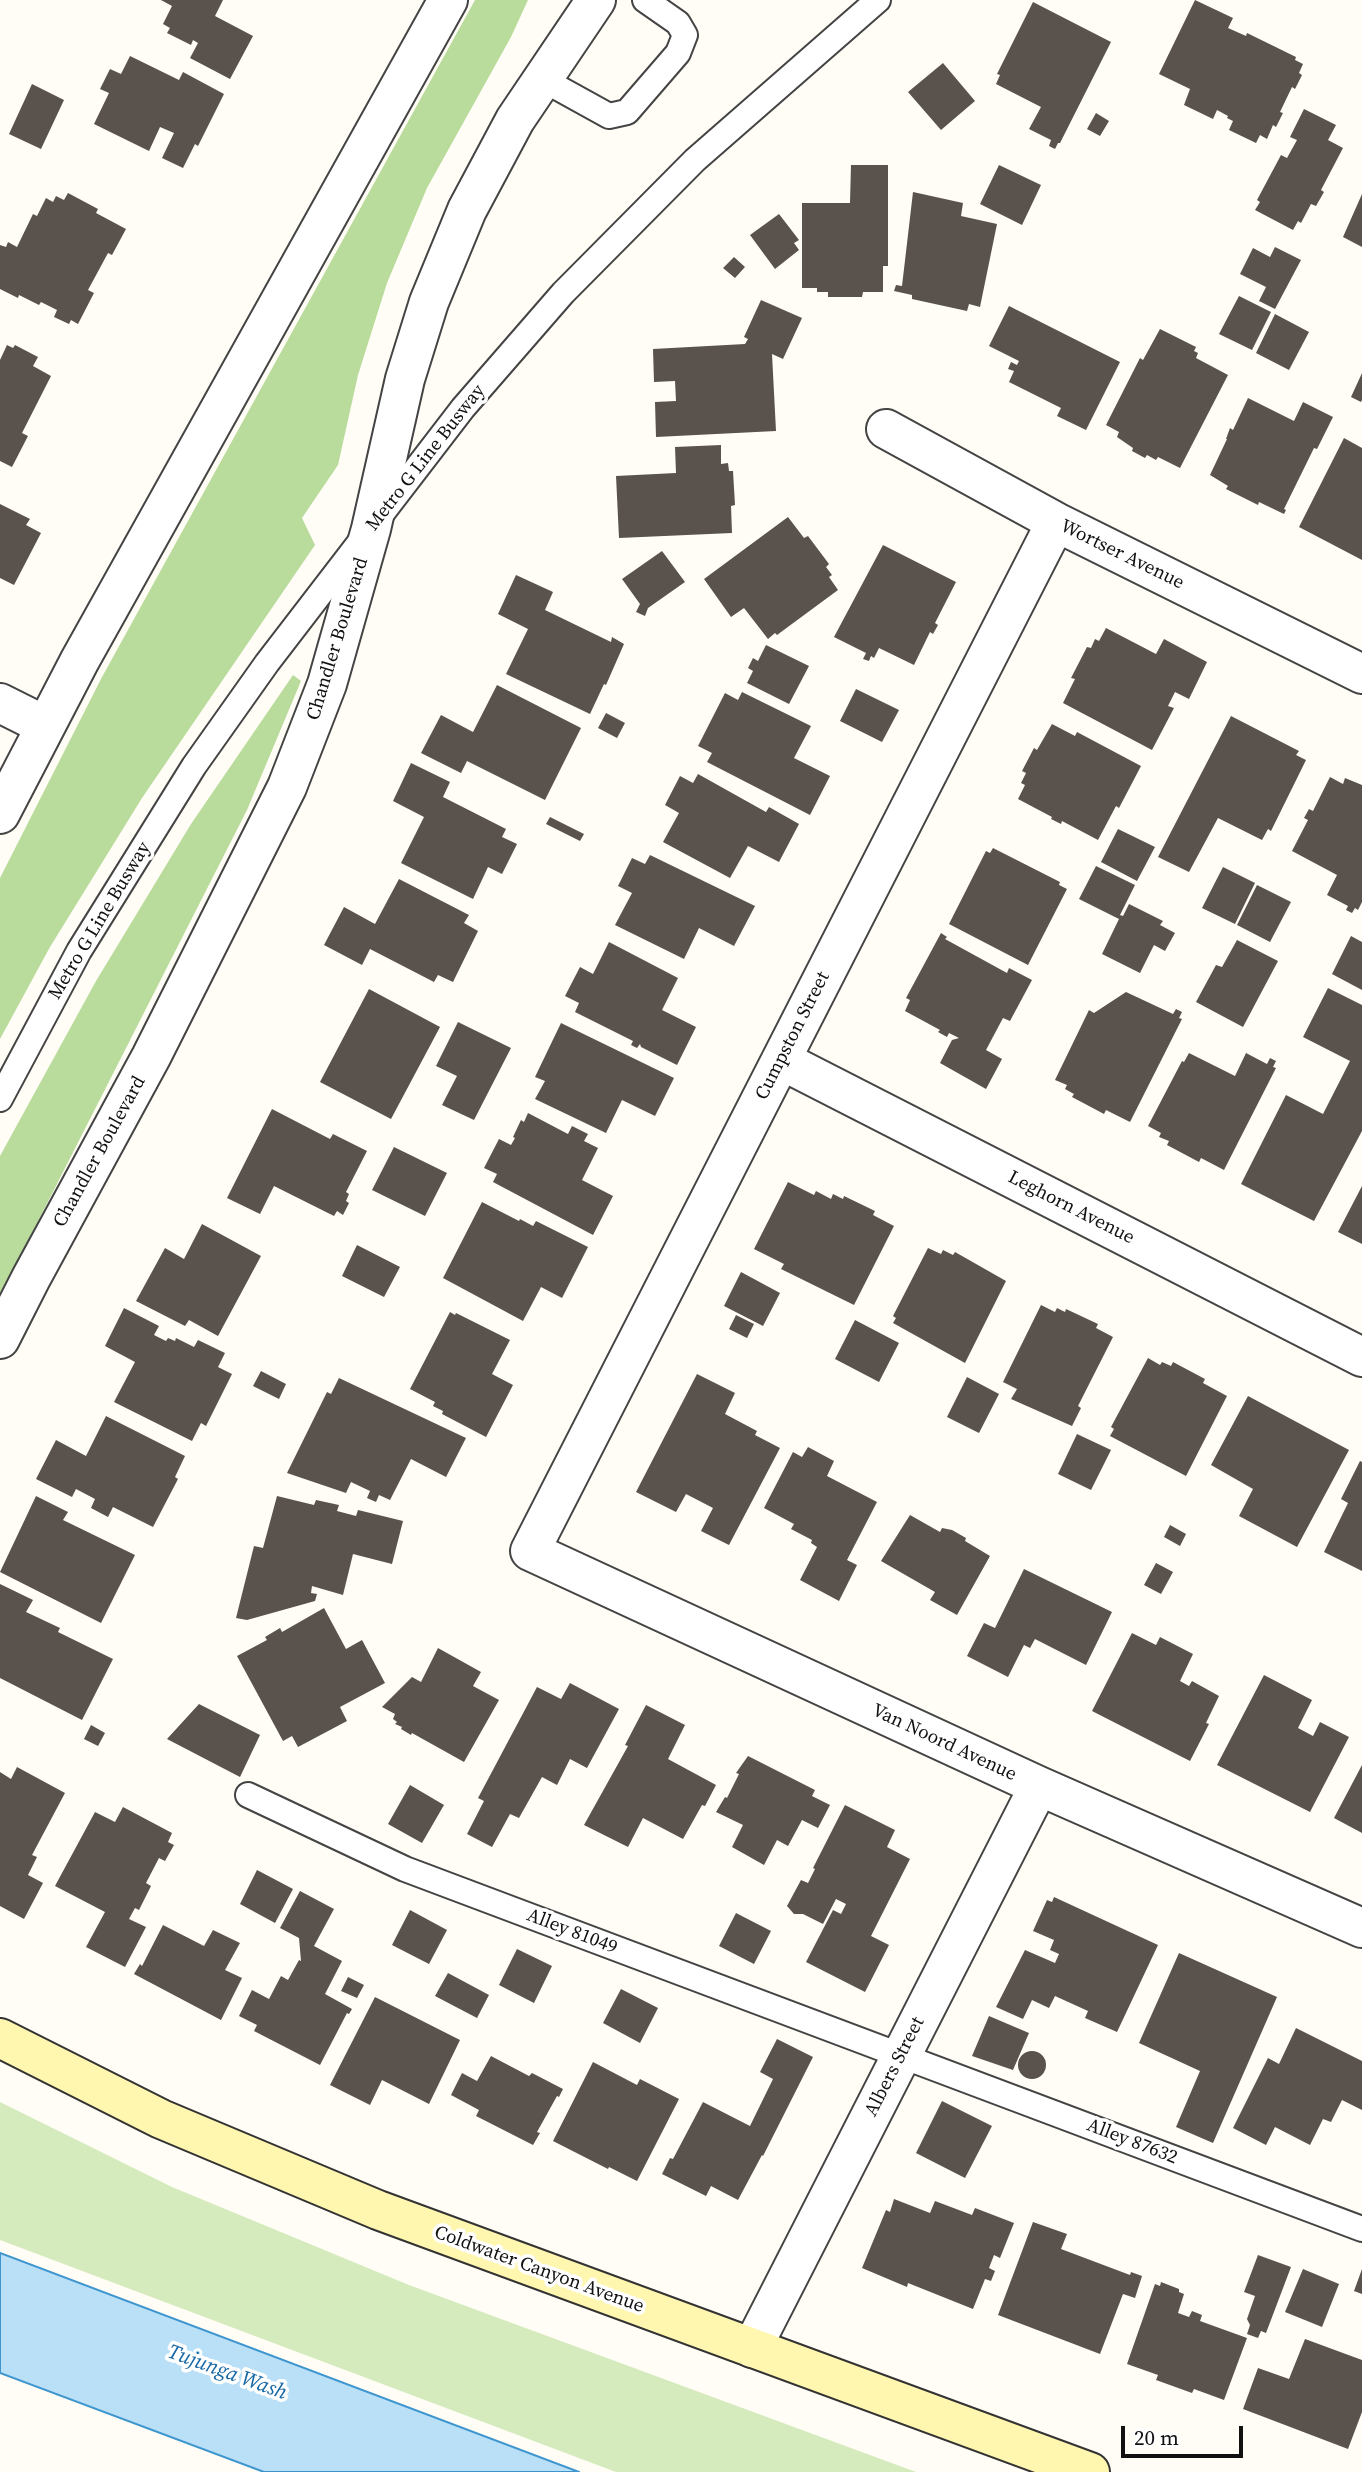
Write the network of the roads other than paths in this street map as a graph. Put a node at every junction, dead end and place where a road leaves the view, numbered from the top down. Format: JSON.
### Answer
{"nodes":[{"id":1,"x":448,"y":0,"type":"edge"},
{"id":2,"x":596,"y":0,"type":"edge"},
{"id":3,"x":645,"y":0,"type":"edge"},
{"id":4,"x":878,"y":0,"type":"edge"},
{"id":5,"x":542,"y":79,"type":"junction"},
{"id":6,"x":886,"y":429,"type":"dead end"},
{"id":7,"x":1056,"y":522,"type":"junction"},
{"id":8,"x":371,"y":529,"type":"junction"},
{"id":9,"x":1362,"y":674,"type":"edge"},
{"id":10,"x":0,"y":703,"type":"edge"},
{"id":11,"x":44,"y":726,"type":"junction"},
{"id":12,"x":0,"y":814,"type":"edge"},
{"id":13,"x":781,"y":1060,"type":"junction"},
{"id":14,"x":0,"y":1099,"type":"edge"},
{"id":15,"x":0,"y":1339,"type":"edge"},
{"id":16,"x":1362,"y":1357,"type":"edge"},
{"id":17,"x":530,"y":1550,"type":"joint"},
{"id":18,"x":1039,"y":1786,"type":"junction"},
{"id":19,"x":248,"y":1795,"type":"dead end"},
{"id":20,"x":1362,"y":1928,"type":"edge"},
{"id":21,"x":0,"y":2038,"type":"edge"},
{"id":22,"x":902,"y":2055,"type":"junction"},
{"id":23,"x":1362,"y":2229,"type":"edge"},
{"id":24,"x":752,"y":2348,"type":"junction"},
{"id":25,"x":1090,"y":2472,"type":"edge"}],
"edges":[{"from":1,"to":11,"type":"street"},
{"from":2,"to":5,"type":"street","name":"Chandler Boulevard"},
{"from":3,"to":5,"type":"lane"},
{"from":4,"to":8,"type":"lane","name":"Metro G Line Busway"},
{"from":5,"to":8,"type":"street","name":"Chandler Boulevard"},
{"from":6,"to":7,"type":"street","name":"Wortser Avenue"},
{"from":7,"to":9,"type":"street","name":"Wortser Avenue"},
{"from":7,"to":13,"type":"street","name":"Cumpston Street"},
{"from":8,"to":14,"type":"lane","name":"Metro G Line Busway"},
{"from":8,"to":15,"type":"street","name":"Chandler Boulevard"},
{"from":10,"to":11,"type":"street"},
{"from":11,"to":12,"type":"street"},
{"from":13,"to":16,"type":"street","name":"Leghorn Avenue"},
{"from":13,"to":17,"type":"street","name":"Cumpston Street"},
{"from":17,"to":18,"type":"street","name":"Van Noord Avenue"},
{"from":18,"to":20,"type":"street","name":"Van Noord Avenue"},
{"from":18,"to":22,"type":"street","name":"Albers Street"},
{"from":19,"to":22,"type":"lane","name":"Alley 81049"},
{"from":21,"to":24,"type":"main road","name":"Coldwater Canyon Avenue"},
{"from":22,"to":23,"type":"lane","name":"Alley 87632"},
{"from":22,"to":24,"type":"street","name":"Albers Street"},
{"from":24,"to":25,"type":"main road","name":"Coldwater Canyon Avenue"}]}
